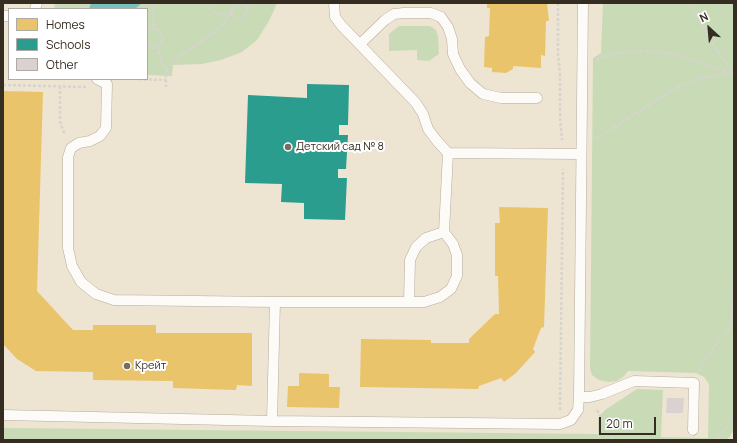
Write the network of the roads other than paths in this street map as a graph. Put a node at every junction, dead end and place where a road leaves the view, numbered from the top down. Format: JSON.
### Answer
{"nodes":[{"id":1,"x":334,"y":3,"type":"edge"},
{"id":2,"x":583,"y":3,"type":"edge"},
{"id":3,"x":360,"y":44,"type":"junction"},
{"id":4,"x":99,"y":80,"type":"edge"},
{"id":5,"x":537,"y":98,"type":"dead end"},
{"id":6,"x":448,"y":153,"type":"junction"},
{"id":7,"x":581,"y":154,"type":"junction"},
{"id":8,"x":444,"y":232,"type":"junction"},
{"id":9,"x":275,"y":302,"type":"junction"},
{"id":10,"x":409,"y":302,"type":"junction"},
{"id":11,"x":579,"y":397,"type":"junction"},
{"id":12,"x":3,"y":415,"type":"edge"},
{"id":13,"x":272,"y":421,"type":"junction"},
{"id":14,"x":693,"y":430,"type":"dead end"}],
"edges":[{"from":1,"to":3,"type":"lane"},
{"from":2,"to":7,"type":"lane"},
{"from":3,"to":5,"type":"lane"},
{"from":3,"to":6,"type":"lane"},
{"from":4,"to":9,"type":"lane"},
{"from":6,"to":7,"type":"lane"},
{"from":6,"to":8,"type":"lane"},
{"from":7,"to":11,"type":"lane"},
{"from":8,"to":10,"type":"lane"},
{"from":8,"to":10,"type":"lane"},
{"from":9,"to":10,"type":"lane"},
{"from":9,"to":13,"type":"lane"},
{"from":11,"to":13,"type":"lane"},
{"from":11,"to":14,"type":"lane"},
{"from":12,"to":13,"type":"lane"}]}
